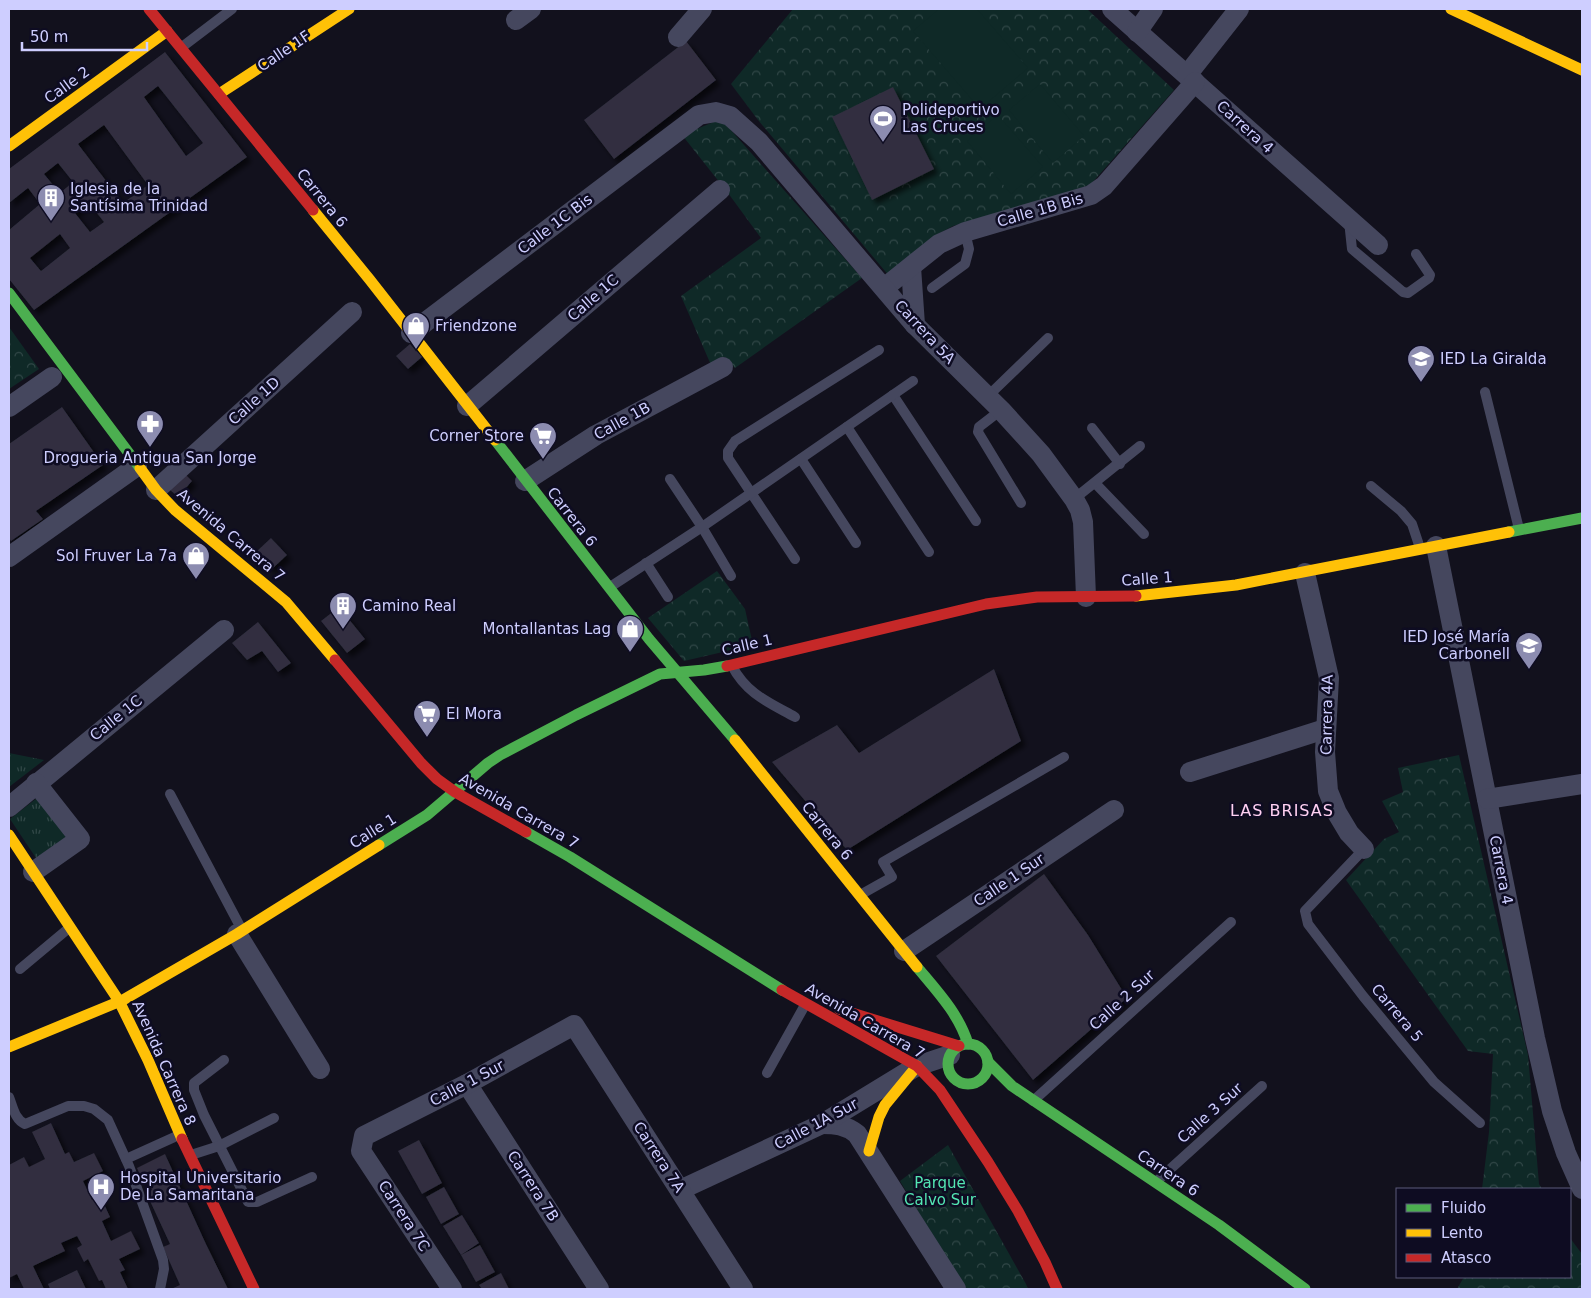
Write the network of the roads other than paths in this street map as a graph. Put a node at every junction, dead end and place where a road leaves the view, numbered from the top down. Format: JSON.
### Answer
{"nodes":[{"id":1,"x":149,"y":9,"type":"edge"},
{"id":2,"x":232,"y":9,"type":"edge"},
{"id":3,"x":349,"y":9,"type":"edge"},
{"id":4,"x":702,"y":9,"type":"edge"},
{"id":5,"x":1112,"y":9,"type":"edge"},
{"id":6,"x":1153,"y":9,"type":"edge"},
{"id":7,"x":1239,"y":9,"type":"edge"},
{"id":8,"x":1450,"y":9,"type":"edge"},
{"id":9,"x":167,"y":31,"type":"junction"},
{"id":10,"x":1136,"y":32,"type":"junction"},
{"id":11,"x":678,"y":37,"type":"dead end"},
{"id":12,"x":181,"y":48,"type":"junction"},
{"id":13,"x":1580,"y":65,"type":"edge"},
{"id":14,"x":1191,"y":79,"type":"junction"},
{"id":15,"x":219,"y":94,"type":"junction"},
{"id":16,"x":699,"y":115,"type":"joint"},
{"id":17,"x":9,"y":146,"type":"edge"},
{"id":18,"x":720,"y":190,"type":"dead end"},
{"id":19,"x":1349,"y":219,"type":"junction"},
{"id":20,"x":965,"y":232,"type":"junction"},
{"id":21,"x":1378,"y":244,"type":"dead end"},
{"id":22,"x":1416,"y":254,"type":"dead end"},
{"id":23,"x":911,"y":266,"type":"junction"},
{"id":24,"x":884,"y":288,"type":"junction"},
{"id":25,"x":932,"y":288,"type":"dead end"},
{"id":26,"x":9,"y":293,"type":"edge"},
{"id":27,"x":352,"y":312,"type":"dead end"},
{"id":28,"x":915,"y":325,"type":"junction"},
{"id":29,"x":411,"y":334,"type":"junction"},
{"id":30,"x":1048,"y":338,"type":"dead end"},
{"id":31,"x":879,"y":350,"type":"dead end"},
{"id":32,"x":57,"y":357,"type":"junction"},
{"id":33,"x":723,"y":367,"type":"dead end"},
{"id":34,"x":52,"y":377,"type":"junction"},
{"id":35,"x":913,"y":381,"type":"dead end"},
{"id":36,"x":76,"y":382,"type":"junction"},
{"id":37,"x":1485,"y":392,"type":"dead end"},
{"id":38,"x":893,"y":395,"type":"junction"},
{"id":39,"x":994,"y":404,"type":"junction"},
{"id":40,"x":467,"y":406,"type":"junction"},
{"id":41,"x":9,"y":407,"type":"edge"},
{"id":42,"x":847,"y":427,"type":"junction"},
{"id":43,"x":1092,"y":428,"type":"dead end"},
{"id":44,"x":1140,"y":446,"type":"dead end"},
{"id":45,"x":801,"y":459,"type":"junction"},
{"id":46,"x":1120,"y":464,"type":"junction"},
{"id":47,"x":137,"y":466,"type":"junction"},
{"id":48,"x":670,"y":479,"type":"dead end"},
{"id":49,"x":525,"y":481,"type":"junction"},
{"id":50,"x":1095,"y":483,"type":"junction"},
{"id":51,"x":1371,"y":486,"type":"dead end"},
{"id":52,"x":156,"y":490,"type":"junction"},
{"id":53,"x":752,"y":493,"type":"junction"},
{"id":54,"x":1074,"y":499,"type":"junction"},
{"id":55,"x":1021,"y":503,"type":"dead end"},
{"id":56,"x":1582,"y":518,"type":"edge"},
{"id":57,"x":976,"y":521,"type":"dead end"},
{"id":58,"x":702,"y":527,"type":"junction"},
{"id":59,"x":1519,"y":530,"type":"junction"},
{"id":60,"x":1144,"y":534,"type":"dead end"},
{"id":61,"x":856,"y":543,"type":"dead end"},
{"id":62,"x":1428,"y":548,"type":"junction"},
{"id":63,"x":929,"y":552,"type":"dead end"},
{"id":64,"x":9,"y":556,"type":"edge"},
{"id":65,"x":796,"y":559,"type":"dead end"},
{"id":66,"x":646,"y":563,"type":"junction"},
{"id":67,"x":1304,"y":573,"type":"junction"},
{"id":68,"x":731,"y":576,"type":"dead end"},
{"id":69,"x":608,"y":588,"type":"junction"},
{"id":70,"x":1086,"y":596,"type":"junction"},
{"id":71,"x":668,"y":597,"type":"dead end"},
{"id":72,"x":224,"y":630,"type":"dead end"},
{"id":73,"x":731,"y":665,"type":"junction"},
{"id":74,"x":677,"y":672,"type":"junction"},
{"id":75,"x":795,"y":717,"type":"dead end"},
{"id":76,"x":1325,"y":730,"type":"junction"},
{"id":77,"x":1064,"y":756,"type":"dead end"},
{"id":78,"x":1190,"y":772,"type":"dead end"},
{"id":79,"x":36,"y":783,"type":"junction"},
{"id":80,"x":1582,"y":784,"type":"edge"},
{"id":81,"x":456,"y":792,"type":"junction"},
{"id":82,"x":170,"y":794,"type":"dead end"},
{"id":83,"x":1487,"y":800,"type":"junction"},
{"id":84,"x":9,"y":807,"type":"edge"},
{"id":85,"x":1114,"y":810,"type":"dead end"},
{"id":86,"x":9,"y":835,"type":"edge"},
{"id":87,"x":1364,"y":850,"type":"joint"},
{"id":88,"x":33,"y":872,"type":"junction"},
{"id":89,"x":860,"y":895,"type":"junction"},
{"id":90,"x":1231,"y":922,"type":"dead end"},
{"id":91,"x":70,"y":927,"type":"junction"},
{"id":92,"x":240,"y":933,"type":"junction"},
{"id":93,"x":904,"y":951,"type":"junction"},
{"id":94,"x":20,"y":968,"type":"dead end"},
{"id":95,"x":788,"y":994,"type":"junction"},
{"id":96,"x":119,"y":1001,"type":"junction"},
{"id":97,"x":806,"y":1004,"type":"junction"},
{"id":98,"x":574,"y":1025,"type":"joint"},
{"id":99,"x":9,"y":1047,"type":"edge"},
{"id":100,"x":959,"y":1048,"type":"junction"},
{"id":101,"x":224,"y":1060,"type":"dead end"},
{"id":102,"x":988,"y":1062,"type":"junction"},
{"id":103,"x":917,"y":1066,"type":"junction"},
{"id":104,"x":320,"y":1068,"type":"dead end"},
{"id":105,"x":767,"y":1072,"type":"dead end"},
{"id":106,"x":980,"y":1080,"type":"junction"},
{"id":107,"x":467,"y":1084,"type":"junction"},
{"id":108,"x":968,"y":1084,"type":"junction"},
{"id":109,"x":1012,"y":1086,"type":"junction"},
{"id":110,"x":1262,"y":1086,"type":"dead end"},
{"id":111,"x":9,"y":1097,"type":"edge"},
{"id":112,"x":1033,"y":1101,"type":"junction"},
{"id":113,"x":956,"y":1114,"type":"junction"},
{"id":114,"x":274,"y":1118,"type":"dead end"},
{"id":115,"x":1480,"y":1123,"type":"dead end"},
{"id":116,"x":822,"y":1124,"type":"junction"},
{"id":117,"x":180,"y":1135,"type":"junction"},
{"id":118,"x":362,"y":1142,"type":"joint"},
{"id":119,"x":219,"y":1146,"type":"junction"},
{"id":120,"x":869,"y":1151,"type":"junction"},
{"id":121,"x":190,"y":1156,"type":"junction"},
{"id":122,"x":126,"y":1159,"type":"junction"},
{"id":123,"x":312,"y":1177,"type":"dead end"},
{"id":124,"x":1156,"y":1182,"type":"junction"},
{"id":125,"x":1582,"y":1189,"type":"edge"},
{"id":126,"x":680,"y":1190,"type":"junction"},
{"id":127,"x":160,"y":1289,"type":"edge"},
{"id":128,"x":253,"y":1289,"type":"edge"},
{"id":129,"x":452,"y":1289,"type":"edge"},
{"id":130,"x":599,"y":1289,"type":"edge"},
{"id":131,"x":743,"y":1289,"type":"edge"},
{"id":132,"x":956,"y":1289,"type":"edge"},
{"id":133,"x":1057,"y":1289,"type":"edge"},
{"id":134,"x":1305,"y":1289,"type":"edge"}],
"edges":[{"from":1,"to":9,"type":"street","name":"Carrera 6"},
{"from":2,"to":12,"type":"lane"},
{"from":3,"to":15,"type":"street","name":"Calle 1F"},
{"from":4,"to":11,"type":"street"},
{"from":5,"to":10,"type":"street","name":"Carrera 4"},
{"from":6,"to":10,"type":"street"},
{"from":7,"to":14,"type":"street","name":"Calle 1B Bis"},
{"from":8,"to":13,"type":"street"},
{"from":9,"to":12,"type":"street","name":"Carrera 6"},
{"from":9,"to":17,"type":"street","name":"Calle 2"},
{"from":10,"to":14,"type":"street","name":"Carrera 4"},
{"from":12,"to":15,"type":"street","name":"Carrera 6"},
{"from":14,"to":19,"type":"street","name":"Carrera 4"},
{"from":14,"to":20,"type":"street","name":"Calle 1B Bis"},
{"from":15,"to":29,"type":"street","name":"Carrera 6"},
{"from":16,"to":24,"type":"street","name":"Carrera 5A"},
{"from":16,"to":29,"type":"street","name":"Calle 1C Bis"},
{"from":18,"to":40,"type":"street","name":"Calle 1C"},
{"from":19,"to":21,"type":"street","name":"Carrera 4"},
{"from":19,"to":22,"type":"lane"},
{"from":20,"to":23,"type":"street","name":"Calle 1B Bis"},
{"from":20,"to":25,"type":"lane"},
{"from":23,"to":24,"type":"street","name":"Calle 1B Bis"},
{"from":23,"to":28,"type":"street"},
{"from":24,"to":28,"type":"street","name":"Carrera 5A"},
{"from":26,"to":32,"type":"street","name":"Avenida Carrera 7"},
{"from":27,"to":52,"type":"street","name":"Calle 1D"},
{"from":28,"to":39,"type":"street","name":"Carrera 5A"},
{"from":29,"to":40,"type":"street","name":"Carrera 6"},
{"from":30,"to":39,"type":"lane"},
{"from":31,"to":53,"type":"lane"},
{"from":32,"to":34,"type":"street"},
{"from":32,"to":36,"type":"street","name":"Avenida Carrera 7"},
{"from":33,"to":49,"type":"street","name":"Calle 1B"},
{"from":34,"to":36,"type":"street"},
{"from":34,"to":41,"type":"street"},
{"from":35,"to":38,"type":"lane"},
{"from":36,"to":47,"type":"street","name":"Avenida Carrera 7"},
{"from":37,"to":59,"type":"lane"},
{"from":38,"to":42,"type":"lane"},
{"from":38,"to":57,"type":"lane"},
{"from":39,"to":54,"type":"street","name":"Carrera 5A"},
{"from":39,"to":55,"type":"lane"},
{"from":40,"to":49,"type":"street","name":"Carrera 6"},
{"from":42,"to":45,"type":"lane"},
{"from":42,"to":63,"type":"lane"},
{"from":43,"to":46,"type":"lane"},
{"from":44,"to":46,"type":"lane"},
{"from":45,"to":53,"type":"lane"},
{"from":45,"to":61,"type":"lane"},
{"from":46,"to":50,"type":"lane"},
{"from":47,"to":52,"type":"street","name":"Avenida Carrera 7"},
{"from":47,"to":64,"type":"street"},
{"from":48,"to":58,"type":"lane"},
{"from":49,"to":69,"type":"street","name":"Carrera 6"},
{"from":50,"to":54,"type":"lane"},
{"from":50,"to":60,"type":"lane"},
{"from":51,"to":62,"type":"lane"},
{"from":52,"to":81,"type":"street","name":"Avenida Carrera 7"},
{"from":53,"to":58,"type":"lane"},
{"from":53,"to":65,"type":"lane"},
{"from":54,"to":70,"type":"street","name":"Carrera 5A"},
{"from":56,"to":59,"type":"street","name":"Calle 1"},
{"from":58,"to":66,"type":"lane"},
{"from":58,"to":68,"type":"lane"},
{"from":59,"to":62,"type":"street","name":"Calle 1"},
{"from":62,"to":67,"type":"street","name":"Calle 1"},
{"from":62,"to":83,"type":"street","name":"Carrera 4"},
{"from":66,"to":69,"type":"lane"},
{"from":66,"to":71,"type":"lane"},
{"from":67,"to":70,"type":"street","name":"Calle 1"},
{"from":67,"to":76,"type":"street","name":"Carrera 4A"},
{"from":69,"to":74,"type":"street","name":"Carrera 6"},
{"from":70,"to":73,"type":"street","name":"Calle 1"},
{"from":72,"to":79,"type":"street","name":"Calle 1C"},
{"from":73,"to":74,"type":"street","name":"Calle 1"},
{"from":73,"to":75,"type":"lane"},
{"from":74,"to":81,"type":"street","name":"Calle 1"},
{"from":74,"to":89,"type":"street","name":"Carrera 6"},
{"from":76,"to":78,"type":"street"},
{"from":76,"to":87,"type":"street","name":"Carrera 4A"},
{"from":77,"to":89,"type":"lane"},
{"from":79,"to":84,"type":"street","name":"Calle 1C"},
{"from":79,"to":88,"type":"street"},
{"from":80,"to":83,"type":"street"},
{"from":81,"to":92,"type":"street","name":"Calle 1"},
{"from":81,"to":95,"type":"street","name":"Avenida Carrera 7"},
{"from":82,"to":92,"type":"lane"},
{"from":83,"to":125,"type":"street","name":"Carrera 4"},
{"from":85,"to":93,"type":"street","name":"Calle 1 Sur"},
{"from":86,"to":88,"type":"street","name":"Avenida Carrera 8"},
{"from":87,"to":115,"type":"lane","name":"Carrera 5"},
{"from":88,"to":91,"type":"street","name":"Avenida Carrera 8"},
{"from":89,"to":93,"type":"street","name":"Carrera 6"},
{"from":90,"to":112,"type":"lane","name":"Calle 2 Sur"},
{"from":91,"to":94,"type":"lane"},
{"from":91,"to":96,"type":"street","name":"Avenida Carrera 8"},
{"from":92,"to":96,"type":"street","name":"Calle 1"},
{"from":92,"to":104,"type":"street"},
{"from":93,"to":100,"type":"street","name":"Carrera 6"},
{"from":95,"to":97,"type":"street","name":"Avenida Carrera 7"},
{"from":95,"to":100,"type":"street"},
{"from":96,"to":99,"type":"street","name":"Calle 1"},
{"from":96,"to":117,"type":"street","name":"Avenida Carrera 8"},
{"from":97,"to":103,"type":"street","name":"Avenida Carrera 7"},
{"from":97,"to":105,"type":"lane"},
{"from":98,"to":107,"type":"street","name":"Calle 1 Sur"},
{"from":98,"to":126,"type":"street","name":"Carrera 7A"},
{"from":100,"to":102,"type":"street"},
{"from":100,"to":103,"type":"street","name":"Calle 1A Sur"},
{"from":100,"to":108,"type":"street"},
{"from":101,"to":119,"type":"lane"},
{"from":102,"to":106,"type":"street"},
{"from":102,"to":109,"type":"street","name":"Carrera 6"},
{"from":103,"to":113,"type":"street","name":"Avenida Carrera 7"},
{"from":103,"to":116,"type":"street","name":"Calle 1A Sur"},
{"from":103,"to":120,"type":"street"},
{"from":106,"to":108,"type":"street"},
{"from":106,"to":109,"type":"street","name":"Carrera 6"},
{"from":107,"to":118,"type":"street","name":"Calle 1 Sur"},
{"from":107,"to":130,"type":"street","name":"Carrera 7B"},
{"from":108,"to":113,"type":"street"},
{"from":109,"to":112,"type":"street","name":"Carrera 6"},
{"from":110,"to":124,"type":"lane","name":"Calle 3 Sur"},
{"from":111,"to":122,"type":"lane"},
{"from":112,"to":124,"type":"street","name":"Carrera 6"},
{"from":113,"to":133,"type":"street","name":"Avenida Carrera 7"},
{"from":114,"to":119,"type":"lane"},
{"from":116,"to":120,"type":"street"},
{"from":116,"to":126,"type":"street","name":"Calle 1A Sur"},
{"from":117,"to":121,"type":"street","name":"Avenida Carrera 8"},
{"from":117,"to":122,"type":"lane"},
{"from":118,"to":129,"type":"street","name":"Carrera 7C"},
{"from":119,"to":121,"type":"lane"},
{"from":119,"to":123,"type":"lane"},
{"from":120,"to":132,"type":"street"},
{"from":121,"to":128,"type":"street","name":"Avenida Carrera 8"},
{"from":122,"to":127,"type":"lane"},
{"from":124,"to":134,"type":"street","name":"Carrera 6"},
{"from":126,"to":131,"type":"street","name":"Carrera 7A"}]}
